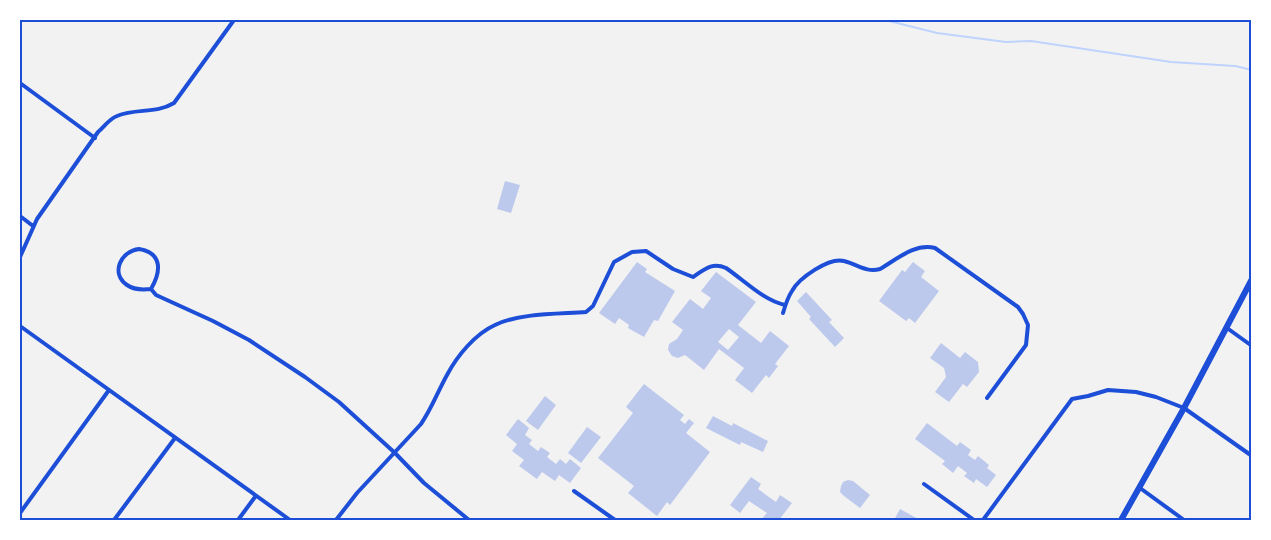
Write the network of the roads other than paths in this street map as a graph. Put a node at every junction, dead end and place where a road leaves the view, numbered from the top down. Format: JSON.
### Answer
{"nodes":[{"id":1,"x":234,"y":20,"type":"edge"},
{"id":2,"x":20,"y":83,"type":"edge"},
{"id":3,"x":95,"y":138,"type":"junction"},
{"id":4,"x":20,"y":216,"type":"edge"},
{"id":5,"x":33,"y":226,"type":"junction"},
{"id":6,"x":20,"y":257,"type":"edge"},
{"id":7,"x":1251,"y":279,"type":"edge"},
{"id":8,"x":151,"y":289,"type":"junction"},
{"id":9,"x":785,"y":305,"type":"junction"},
{"id":10,"x":783,"y":313,"type":"dead end"},
{"id":11,"x":20,"y":326,"type":"edge"},
{"id":12,"x":1226,"y":327,"type":"junction"},
{"id":13,"x":1251,"y":346,"type":"edge"},
{"id":14,"x":109,"y":390,"type":"junction"},
{"id":15,"x":987,"y":398,"type":"dead end"},
{"id":16,"x":1184,"y":408,"type":"junction"},
{"id":17,"x":175,"y":438,"type":"junction"},
{"id":18,"x":395,"y":453,"type":"junction"},
{"id":19,"x":1251,"y":456,"type":"edge"},
{"id":20,"x":924,"y":484,"type":"dead end"},
{"id":21,"x":1140,"y":488,"type":"junction"},
{"id":22,"x":574,"y":491,"type":"dead end"},
{"id":23,"x":255,"y":497,"type":"junction"},
{"id":24,"x":20,"y":513,"type":"edge"},
{"id":25,"x":114,"y":520,"type":"edge"},
{"id":26,"x":238,"y":520,"type":"edge"},
{"id":27,"x":290,"y":520,"type":"edge"},
{"id":28,"x":336,"y":520,"type":"edge"},
{"id":29,"x":469,"y":520,"type":"edge"},
{"id":30,"x":615,"y":520,"type":"edge"},
{"id":31,"x":974,"y":520,"type":"edge"},
{"id":32,"x":983,"y":520,"type":"edge"},
{"id":33,"x":1121,"y":520,"type":"edge"},
{"id":34,"x":1184,"y":520,"type":"edge"}],
"edges":[{"from":1,"to":3,"type":"street"},
{"from":2,"to":3,"type":"street"},
{"from":3,"to":5,"type":"street"},
{"from":4,"to":5,"type":"street"},
{"from":5,"to":6,"type":"street"},
{"from":7,"to":12,"type":"main road"},
{"from":8,"to":8,"type":"street"},
{"from":8,"to":18,"type":"street"},
{"from":9,"to":10,"type":"street"},
{"from":9,"to":15,"type":"street"},
{"from":9,"to":18,"type":"street"},
{"from":11,"to":14,"type":"street"},
{"from":12,"to":13,"type":"street"},
{"from":12,"to":16,"type":"main road"},
{"from":14,"to":17,"type":"street"},
{"from":14,"to":24,"type":"street"},
{"from":16,"to":19,"type":"street"},
{"from":16,"to":21,"type":"main road"},
{"from":16,"to":32,"type":"street"},
{"from":17,"to":23,"type":"street"},
{"from":17,"to":25,"type":"street"},
{"from":18,"to":28,"type":"street"},
{"from":18,"to":29,"type":"street"},
{"from":20,"to":31,"type":"street"},
{"from":21,"to":33,"type":"main road"},
{"from":21,"to":34,"type":"street"},
{"from":22,"to":30,"type":"street"},
{"from":23,"to":26,"type":"street"},
{"from":23,"to":27,"type":"street"}]}
